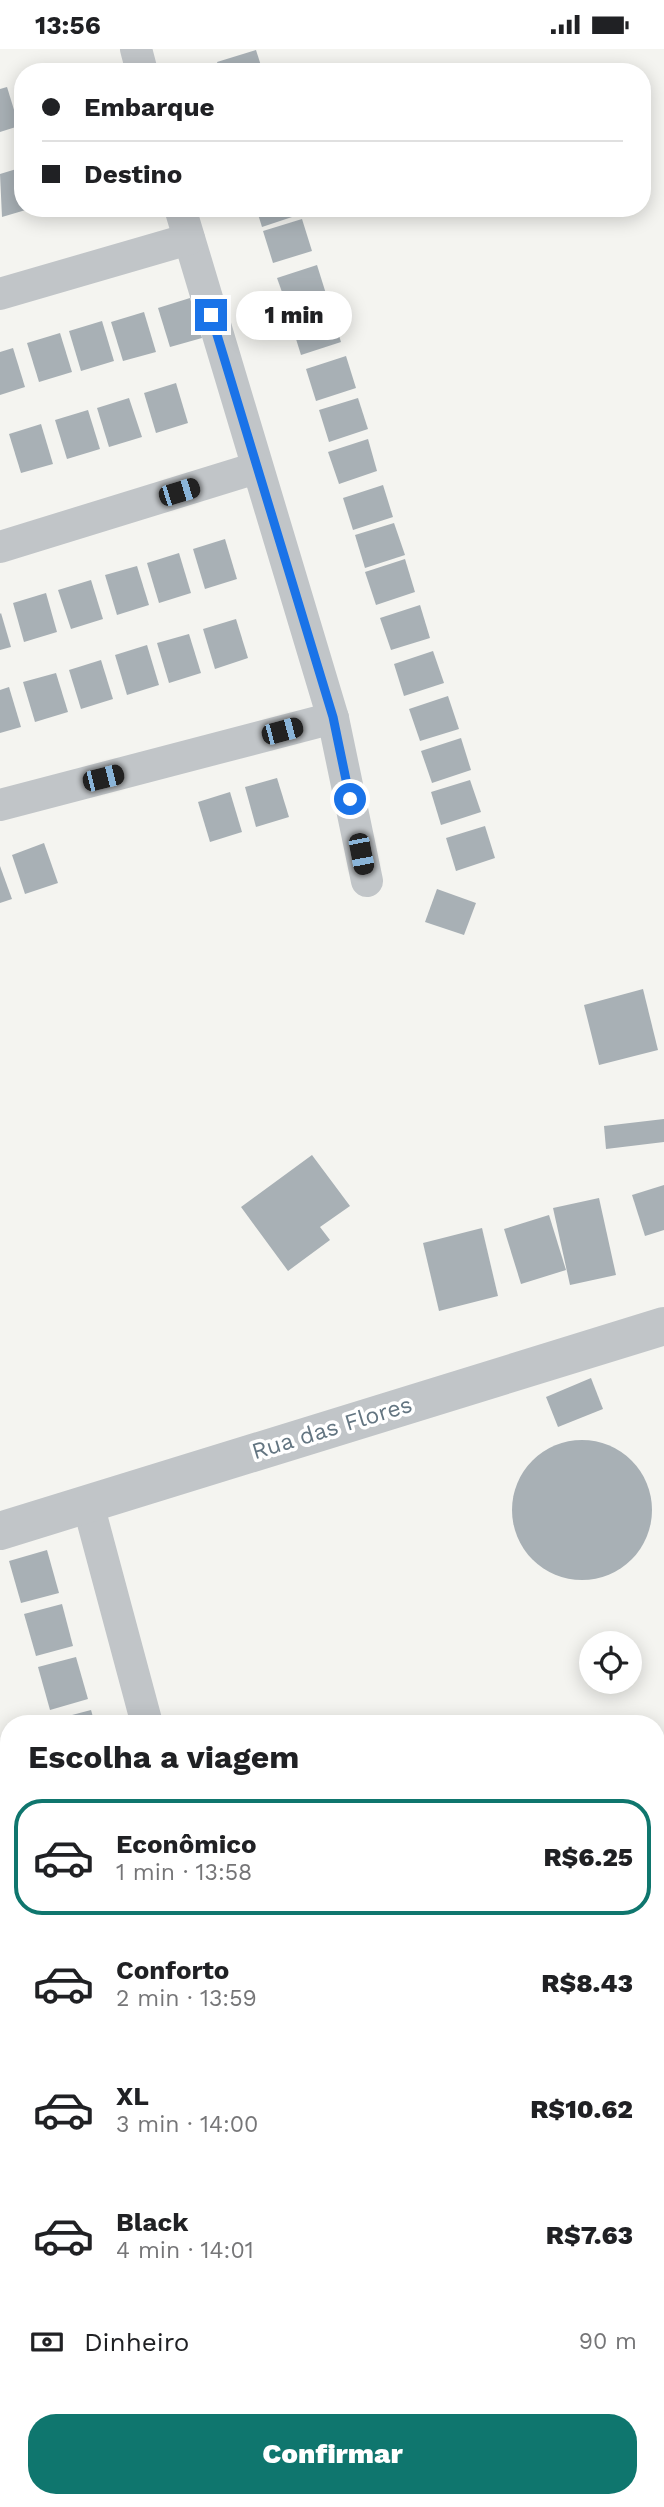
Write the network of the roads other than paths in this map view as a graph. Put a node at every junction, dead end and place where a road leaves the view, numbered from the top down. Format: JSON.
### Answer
{"nodes":[{"id":1,"x":183,"y":217,"type":"edge"},
{"id":2,"x":189,"y":239,"type":"junction"},
{"id":3,"x":0,"y":294,"type":"edge"},
{"id":4,"x":256,"y":468,"type":"junction"},
{"id":5,"x":0,"y":547,"type":"edge"},
{"id":6,"x":333,"y":717,"type":"junction"},
{"id":7,"x":0,"y":804,"type":"edge"},
{"id":8,"x":367,"y":881,"type":"dead end"},
{"id":9,"x":664,"y":1326,"type":"edge"},
{"id":10,"x":88,"y":1504,"type":"junction"},
{"id":11,"x":0,"y":1531,"type":"edge"},
{"id":12,"x":145,"y":1715,"type":"edge"}],
"edges":[{"from":1,"to":2,"type":"street"},
{"from":2,"to":3,"type":"street"},
{"from":2,"to":4,"type":"street"},
{"from":4,"to":5,"type":"street"},
{"from":4,"to":6,"type":"street"},
{"from":6,"to":7,"type":"street"},
{"from":6,"to":8,"type":"street"},
{"from":9,"to":10,"type":"street","name":"Rua das Flores"},
{"from":10,"to":11,"type":"street","name":"Rua das Flores"},
{"from":10,"to":12,"type":"street"}]}
